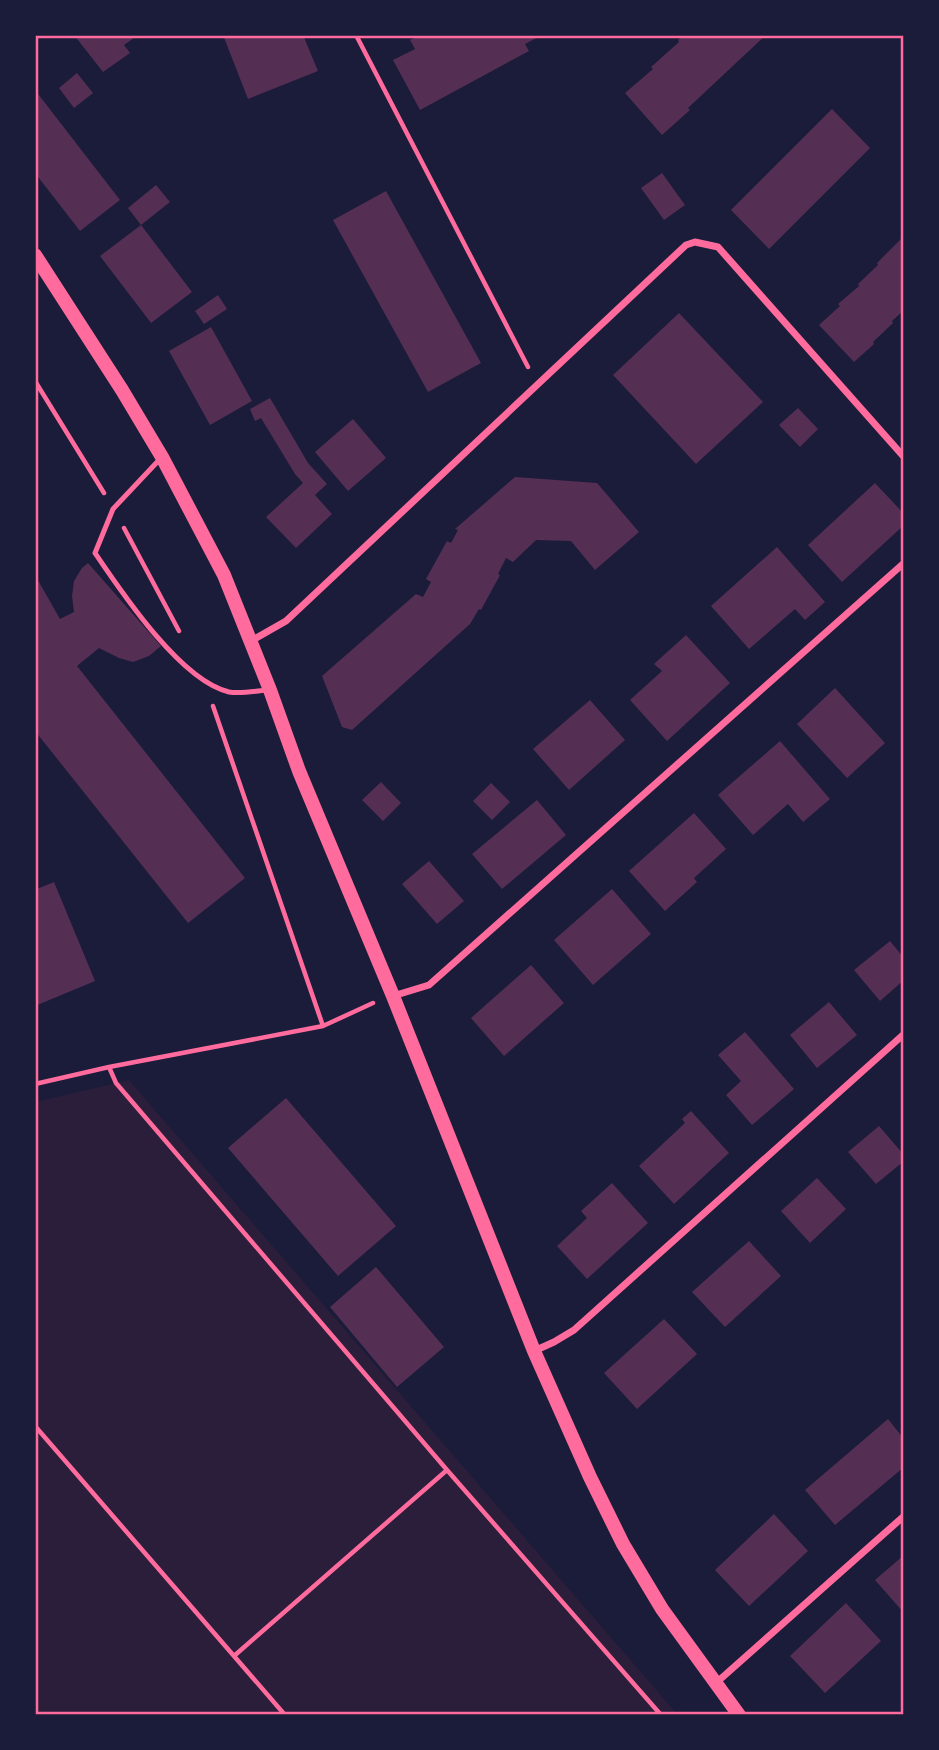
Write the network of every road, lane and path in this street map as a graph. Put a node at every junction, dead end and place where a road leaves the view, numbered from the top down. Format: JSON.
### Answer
{"nodes":[{"id":1,"x":356,"y":35,"type":"edge"},
{"id":2,"x":35,"y":255,"type":"edge"},
{"id":3,"x":538,"y":385,"type":"junction"},
{"id":4,"x":162,"y":457,"type":"junction"},
{"id":5,"x":904,"y":457,"type":"edge"},
{"id":6,"x":904,"y":563,"type":"edge"},
{"id":7,"x":250,"y":641,"type":"junction"},
{"id":8,"x":270,"y":690,"type":"junction"},
{"id":9,"x":393,"y":996,"type":"junction"},
{"id":10,"x":904,"y":1034,"type":"edge"},
{"id":11,"x":109,"y":1068,"type":"junction"},
{"id":12,"x":35,"y":1084,"type":"edge"},
{"id":13,"x":534,"y":1351,"type":"junction"},
{"id":14,"x":35,"y":1426,"type":"edge"},
{"id":15,"x":447,"y":1470,"type":"junction"},
{"id":16,"x":904,"y":1516,"type":"edge"},
{"id":17,"x":234,"y":1656,"type":"junction"},
{"id":18,"x":716,"y":1684,"type":"junction"},
{"id":19,"x":285,"y":1715,"type":"edge"},
{"id":20,"x":661,"y":1715,"type":"edge"},
{"id":21,"x":739,"y":1715,"type":"edge"}],
"edges":[{"from":1,"to":3,"type":"path"},
{"from":2,"to":4,"type":"main road"},
{"from":3,"to":5,"type":"street"},
{"from":3,"to":7,"type":"street"},
{"from":4,"to":7,"type":"main road"},
{"from":4,"to":8,"type":"lane"},
{"from":6,"to":9,"type":"street"},
{"from":7,"to":8,"type":"main road"},
{"from":8,"to":9,"type":"main road"},
{"from":9,"to":11,"type":"path"},
{"from":9,"to":13,"type":"main road"},
{"from":10,"to":13,"type":"street"},
{"from":11,"to":12,"type":"path"},
{"from":11,"to":15,"type":"path"},
{"from":13,"to":18,"type":"main road"},
{"from":14,"to":17,"type":"path"},
{"from":15,"to":17,"type":"path"},
{"from":15,"to":20,"type":"path"},
{"from":16,"to":18,"type":"street"},
{"from":17,"to":19,"type":"path"},
{"from":18,"to":21,"type":"main road"}]}
